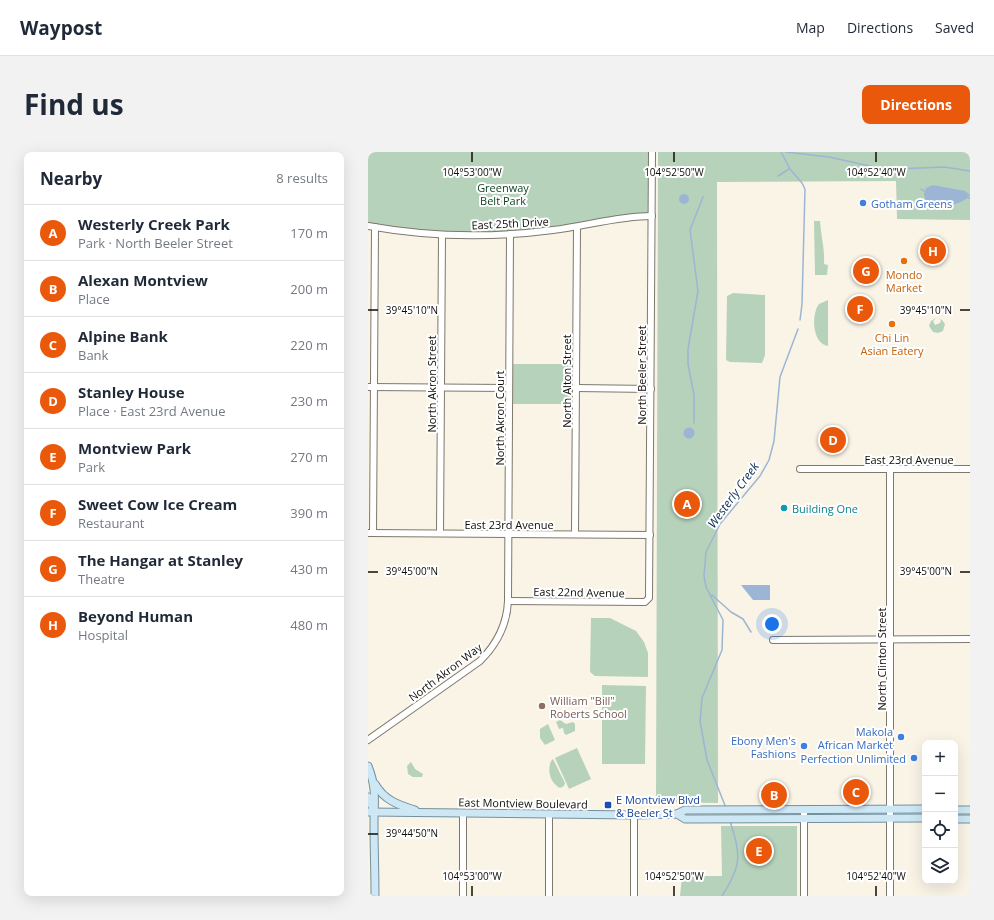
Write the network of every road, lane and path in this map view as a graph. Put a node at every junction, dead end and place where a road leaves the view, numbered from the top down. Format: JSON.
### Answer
{"nodes":[{"id":1,"x":652,"y":152,"type":"edge"},
{"id":2,"x":652,"y":216,"type":"junction"},
{"id":3,"x":368,"y":226,"type":"edge"},
{"id":4,"x":375,"y":227,"type":"junction"},
{"id":5,"x":577,"y":227,"type":"junction"},
{"id":6,"x":510,"y":234,"type":"junction"},
{"id":7,"x":442,"y":235,"type":"junction"},
{"id":8,"x":371,"y":387,"type":"edge"},
{"id":9,"x":441,"y":388,"type":"junction"},
{"id":10,"x":509,"y":388,"type":"junction"},
{"id":11,"x":576,"y":388,"type":"junction"},
{"id":12,"x":651,"y":389,"type":"junction"},
{"id":13,"x":800,"y":469,"type":"dead end"},
{"id":14,"x":890,"y":469,"type":"junction"},
{"id":15,"x":970,"y":469,"type":"edge"},
{"id":16,"x":370,"y":533,"type":"edge"},
{"id":17,"x":440,"y":533,"type":"junction"},
{"id":18,"x":508,"y":534,"type":"junction"},
{"id":19,"x":575,"y":534,"type":"junction"},
{"id":20,"x":650,"y":535,"type":"junction"},
{"id":21,"x":649,"y":598,"type":"joint"},
{"id":22,"x":508,"y":601,"type":"junction"},
{"id":23,"x":773,"y":640,"type":"dead end"},
{"id":24,"x":891,"y":640,"type":"junction"},
{"id":25,"x":970,"y":640,"type":"edge"},
{"id":26,"x":368,"y":740,"type":"edge"},
{"id":27,"x":368,"y":766,"type":"edge"},
{"id":28,"x":372,"y":778,"type":"junction"},
{"id":29,"x":368,"y":797,"type":"edge"},
{"id":30,"x":890,"y":809,"type":"junction"},
{"id":31,"x":804,"y":810,"type":"junction"},
{"id":32,"x":922,"y":810,"type":"edge"},
{"id":33,"x":958,"y":810,"type":"edge"},
{"id":34,"x":970,"y":810,"type":"edge"},
{"id":35,"x":371,"y":812,"type":"edge"},
{"id":36,"x":421,"y":812,"type":"junction"},
{"id":37,"x":463,"y":813,"type":"junction"},
{"id":38,"x":549,"y":814,"type":"junction"},
{"id":39,"x":677,"y":814,"type":"junction"},
{"id":40,"x":634,"y":815,"type":"junction"},
{"id":41,"x":804,"y":818,"type":"junction"},
{"id":42,"x":890,"y":818,"type":"junction"},
{"id":43,"x":922,"y":818,"type":"edge"},
{"id":44,"x":958,"y":818,"type":"edge"},
{"id":45,"x":970,"y":819,"type":"edge"},
{"id":46,"x":375,"y":896,"type":"edge"},
{"id":47,"x":463,"y":896,"type":"edge"},
{"id":48,"x":549,"y":896,"type":"edge"},
{"id":49,"x":634,"y":896,"type":"edge"},
{"id":50,"x":804,"y":896,"type":"edge"},
{"id":51,"x":890,"y":896,"type":"edge"}],
"edges":[{"from":1,"to":2,"type":"street","name":"North Beeler Street"},
{"from":2,"to":5,"type":"street","name":"East 25th Drive"},
{"from":2,"to":12,"type":"street","name":"North Beeler Street"},
{"from":3,"to":4,"type":"street","name":"East 25th Drive"},
{"from":4,"to":7,"type":"street","name":"East 25th Drive"},
{"from":4,"to":8,"type":"street"},
{"from":5,"to":6,"type":"street","name":"East 25th Drive"},
{"from":5,"to":11,"type":"street","name":"North Alton Street"},
{"from":6,"to":7,"type":"street","name":"East 25th Drive"},
{"from":6,"to":10,"type":"street","name":"North Akron Court"},
{"from":7,"to":9,"type":"street","name":"North Akron Street"},
{"from":8,"to":9,"type":"street"},
{"from":8,"to":16,"type":"street"},
{"from":9,"to":10,"type":"street"},
{"from":9,"to":17,"type":"street","name":"North Akron Street"},
{"from":10,"to":18,"type":"street","name":"North Akron Court"},
{"from":11,"to":12,"type":"street"},
{"from":11,"to":19,"type":"street","name":"North Alton Street"},
{"from":12,"to":20,"type":"street","name":"North Beeler Street"},
{"from":13,"to":14,"type":"street","name":"East 23rd Avenue"},
{"from":14,"to":15,"type":"street","name":"East 23rd Avenue"},
{"from":14,"to":24,"type":"street","name":"North Clinton Street"},
{"from":16,"to":17,"type":"street","name":"East 23rd Avenue"},
{"from":17,"to":18,"type":"street","name":"East 23rd Avenue"},
{"from":18,"to":19,"type":"street","name":"East 23rd Avenue"},
{"from":18,"to":22,"type":"street","name":"North Akron Court"},
{"from":19,"to":20,"type":"street","name":"East 23rd Avenue"},
{"from":20,"to":21,"type":"street","name":"North Beeler Street"},
{"from":21,"to":22,"type":"street","name":"East 22nd Avenue"},
{"from":22,"to":26,"type":"street","name":"North Akron Way"},
{"from":23,"to":24,"type":"street"},
{"from":24,"to":25,"type":"street"},
{"from":24,"to":30,"type":"street","name":"North Clinton Street"},
{"from":27,"to":28,"type":"main road"},
{"from":28,"to":35,"type":"main road"},
{"from":28,"to":36,"type":"main road"},
{"from":29,"to":35,"type":"main road"},
{"from":30,"to":31,"type":"main road","name":"East Montview Boulevard"},
{"from":30,"to":32,"type":"main road","name":"East Montview Boulevard"},
{"from":30,"to":42,"type":"street","name":"North Clinton Street"},
{"from":31,"to":39,"type":"main road","name":"East Montview Boulevard"},
{"from":31,"to":41,"type":"street"},
{"from":33,"to":34,"type":"main road"},
{"from":35,"to":36,"type":"main road","name":"East Montview Boulevard"},
{"from":35,"to":46,"type":"main road"},
{"from":36,"to":37,"type":"main road","name":"East Montview Boulevard"},
{"from":37,"to":38,"type":"main road","name":"East Montview Boulevard"},
{"from":37,"to":47,"type":"street"},
{"from":38,"to":40,"type":"main road","name":"East Montview Boulevard"},
{"from":38,"to":48,"type":"street"},
{"from":39,"to":40,"type":"main road","name":"East Montview Boulevard"},
{"from":39,"to":41,"type":"main road","name":"East Montview Boulevard"},
{"from":40,"to":49,"type":"street"},
{"from":41,"to":42,"type":"main road","name":"East Montview Boulevard"},
{"from":41,"to":50,"type":"street"},
{"from":42,"to":43,"type":"main road","name":"East Montview Boulevard"},
{"from":42,"to":51,"type":"street","name":"North Clinton Street"},
{"from":44,"to":45,"type":"main road"}]}
